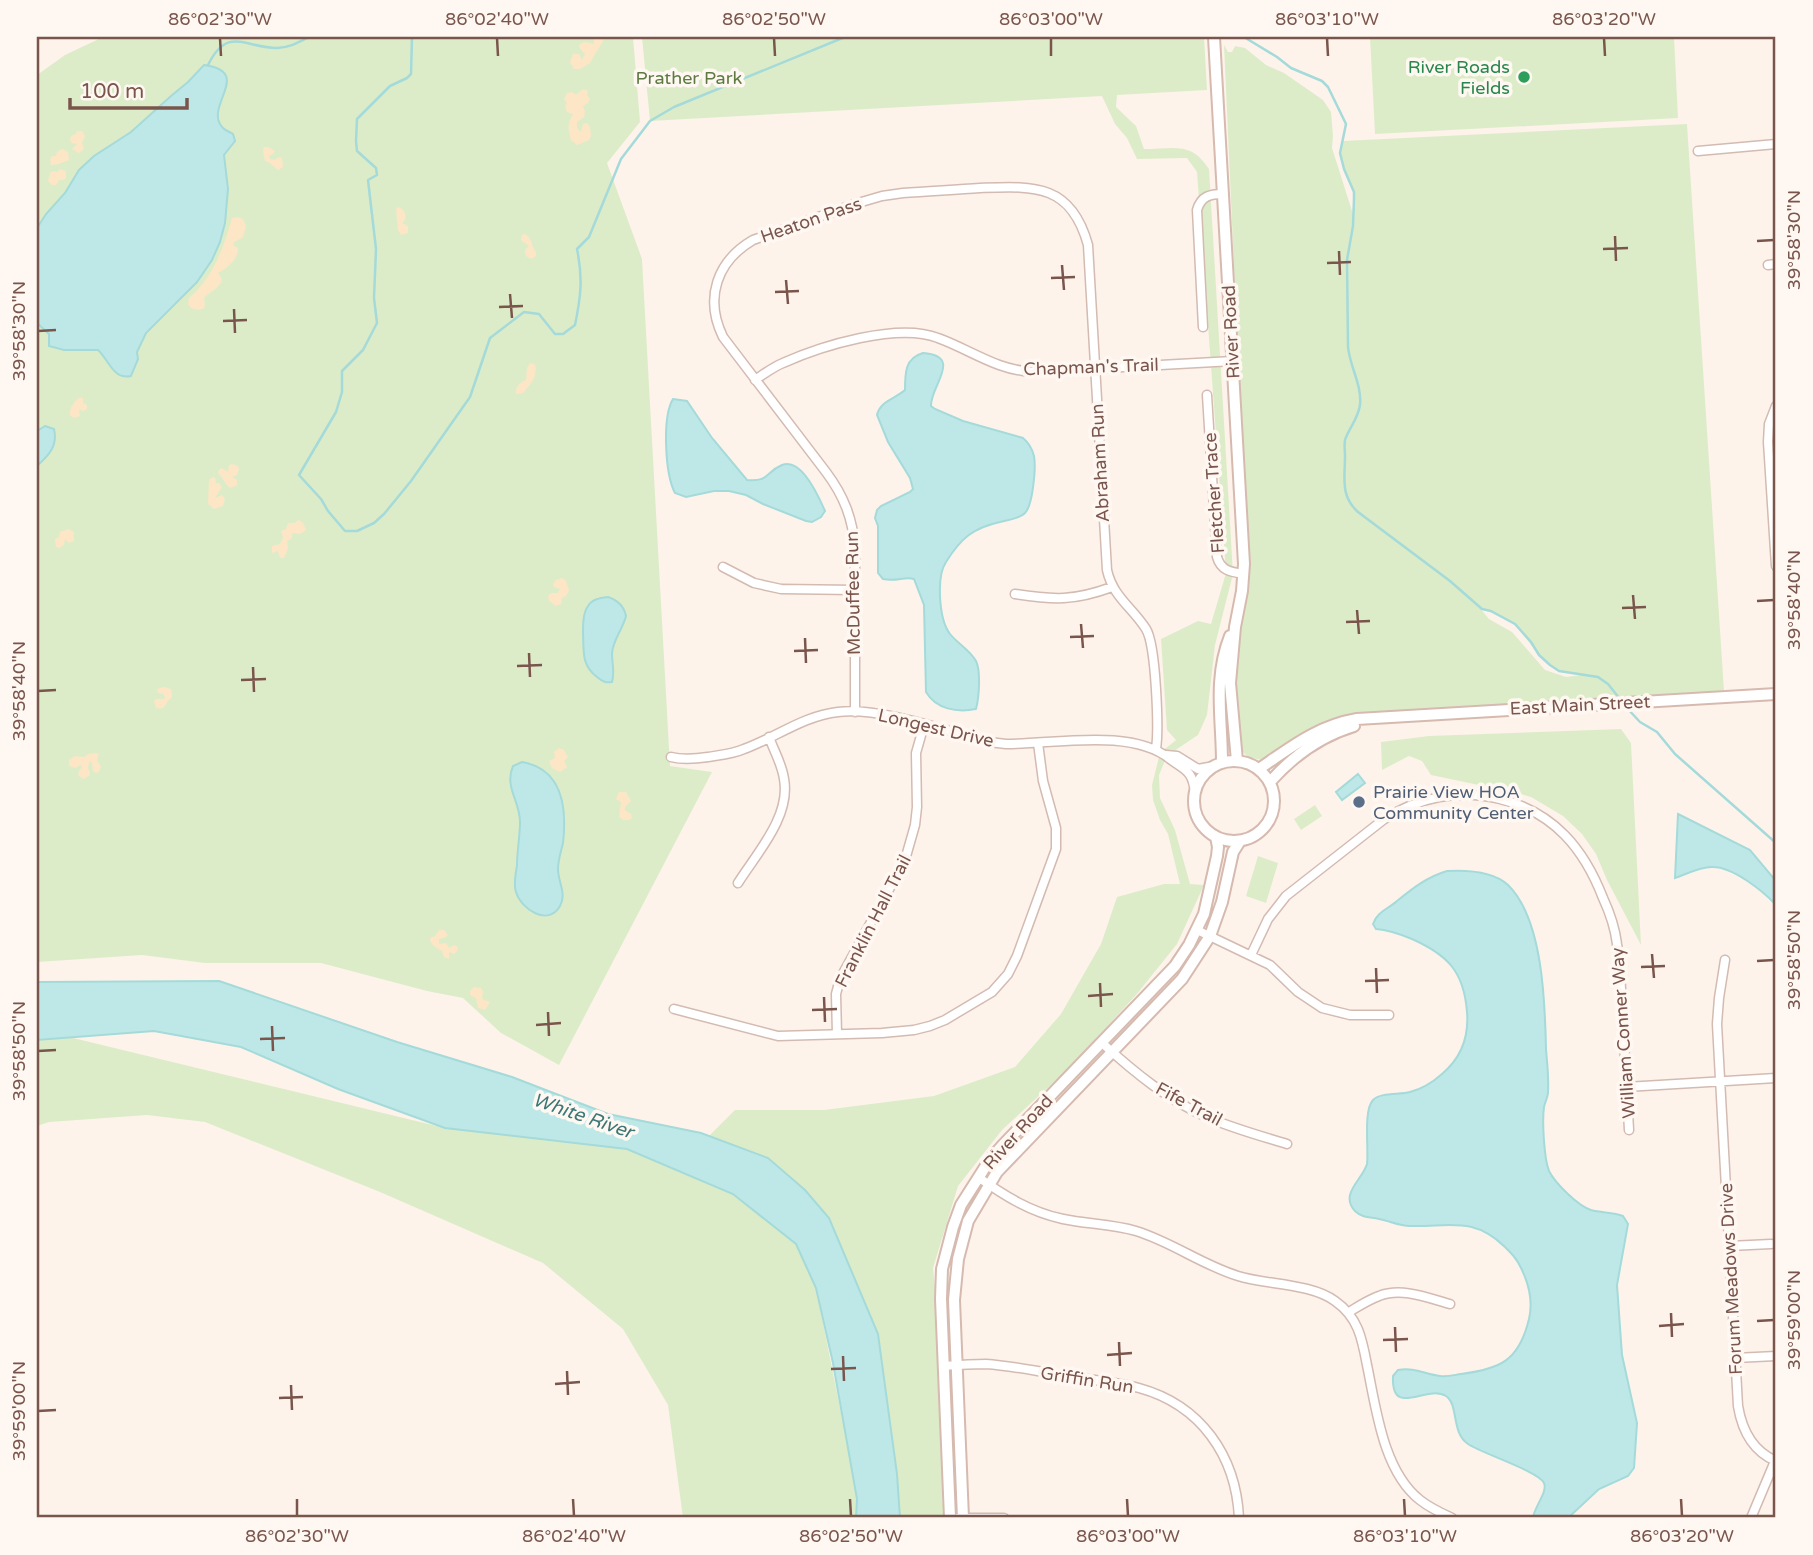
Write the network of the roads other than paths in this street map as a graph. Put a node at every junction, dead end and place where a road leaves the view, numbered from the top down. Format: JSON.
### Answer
{"nodes":[{"id":1,"x":1215,"y":41,"type":"edge"},
{"id":2,"x":1776,"y":144,"type":"edge"},
{"id":3,"x":1698,"y":151,"type":"dead end"},
{"id":4,"x":1036,"y":188,"type":"joint"},
{"id":5,"x":1223,"y":194,"type":"junction"},
{"id":6,"x":1203,"y":327,"type":"dead end"},
{"id":7,"x":1233,"y":361,"type":"junction"},
{"id":8,"x":1096,"y":368,"type":"junction"},
{"id":9,"x":755,"y":380,"type":"junction"},
{"id":10,"x":1207,"y":395,"type":"dead end"},
{"id":11,"x":1776,"y":405,"type":"edge"},
{"id":12,"x":1776,"y":566,"type":"edge"},
{"id":13,"x":723,"y":567,"type":"dead end"},
{"id":14,"x":1244,"y":574,"type":"junction"},
{"id":15,"x":1112,"y":587,"type":"junction"},
{"id":16,"x":855,"y":590,"type":"junction"},
{"id":17,"x":1015,"y":594,"type":"dead end"},
{"id":18,"x":1235,"y":627,"type":"junction"},
{"id":19,"x":1776,"y":694,"type":"edge"},
{"id":20,"x":855,"y":712,"type":"junction"},
{"id":21,"x":1384,"y":717,"type":"junction"},
{"id":22,"x":924,"y":724,"type":"junction"},
{"id":23,"x":769,"y":737,"type":"junction"},
{"id":24,"x":1038,"y":743,"type":"junction"},
{"id":25,"x":1156,"y":749,"type":"junction"},
{"id":26,"x":1166,"y":755,"type":"junction"},
{"id":27,"x":671,"y":757,"type":"dead end"},
{"id":28,"x":1237,"y":761,"type":"junction"},
{"id":29,"x":1218,"y":765,"type":"junction"},
{"id":30,"x":1259,"y":769,"type":"junction"},
{"id":31,"x":1270,"y":782,"type":"junction"},
{"id":32,"x":1195,"y":792,"type":"junction"},
{"id":33,"x":1216,"y":837,"type":"junction"},
{"id":34,"x":1240,"y":841,"type":"junction"},
{"id":35,"x":738,"y":883,"type":"dead end"},
{"id":36,"x":1197,"y":930,"type":"junction"},
{"id":37,"x":1210,"y":936,"type":"junction"},
{"id":38,"x":1251,"y":955,"type":"junction"},
{"id":39,"x":1725,"y":960,"type":"dead end"},
{"id":40,"x":674,"y":1009,"type":"dead end"},
{"id":41,"x":1389,"y":1015,"type":"dead end"},
{"id":42,"x":837,"y":1034,"type":"junction"},
{"id":43,"x":1102,"y":1044,"type":"junction"},
{"id":44,"x":1112,"y":1053,"type":"junction"},
{"id":45,"x":1776,"y":1078,"type":"edge"},
{"id":46,"x":1720,"y":1081,"type":"junction"},
{"id":47,"x":1626,"y":1087,"type":"junction"},
{"id":48,"x":1629,"y":1130,"type":"dead end"},
{"id":49,"x":1287,"y":1144,"type":"dead end"},
{"id":50,"x":978,"y":1177,"type":"junction"},
{"id":51,"x":989,"y":1184,"type":"junction"},
{"id":52,"x":1771,"y":1244,"type":"dead end"},
{"id":53,"x":1729,"y":1246,"type":"junction"},
{"id":54,"x":1450,"y":1304,"type":"dead end"},
{"id":55,"x":1349,"y":1312,"type":"junction"},
{"id":56,"x":1776,"y":1356,"type":"edge"},
{"id":57,"x":1735,"y":1358,"type":"junction"},
{"id":58,"x":943,"y":1366,"type":"junction"},
{"id":59,"x":957,"y":1366,"type":"junction"},
{"id":60,"x":1776,"y":1461,"type":"edge"},
{"id":61,"x":950,"y":1518,"type":"edge"},
{"id":62,"x":958,"y":1518,"type":"edge"},
{"id":63,"x":963,"y":1518,"type":"edge"},
{"id":64,"x":1004,"y":1518,"type":"edge"},
{"id":65,"x":1239,"y":1518,"type":"edge"},
{"id":66,"x":1452,"y":1518,"type":"edge"},
{"id":67,"x":1751,"y":1518,"type":"edge"}],
"edges":[{"from":1,"to":5,"type":"main road","name":"River Road"},
{"from":2,"to":3,"type":"street"},
{"from":4,"to":8,"type":"street","name":"Abraham Run"},
{"from":4,"to":9,"type":"street","name":"Heaton Pass"},
{"from":5,"to":6,"type":"street"},
{"from":5,"to":7,"type":"main road","name":"River Road"},
{"from":7,"to":8,"type":"street","name":"Chapman's Trail"},
{"from":7,"to":14,"type":"main road","name":"River Road"},
{"from":8,"to":9,"type":"street","name":"Chapman's Trail"},
{"from":8,"to":15,"type":"street","name":"Abraham Run"},
{"from":9,"to":16,"type":"street","name":"McDuffee Run"},
{"from":10,"to":14,"type":"street","name":"Fletcher Trace"},
{"from":11,"to":12,"type":"street"},
{"from":13,"to":16,"type":"street"},
{"from":14,"to":18,"type":"main road","name":"River Road"},
{"from":15,"to":17,"type":"street"},
{"from":15,"to":25,"type":"street","name":"Abraham Run"},
{"from":16,"to":20,"type":"street","name":"McDuffee Run"},
{"from":18,"to":28,"type":"main road","name":"River Road"},
{"from":18,"to":29,"type":"main road","name":"River Road"},
{"from":19,"to":21,"type":"main road","name":"East Main Street"},
{"from":20,"to":22,"type":"street","name":"Longest Drive"},
{"from":20,"to":23,"type":"street","name":"Longest Drive"},
{"from":21,"to":30,"type":"main road","name":"East Main Street"},
{"from":21,"to":31,"type":"main road","name":"East Main Street"},
{"from":22,"to":24,"type":"street","name":"Longest Drive"},
{"from":22,"to":42,"type":"street","name":"Franklin Hall Trail"},
{"from":23,"to":27,"type":"street","name":"Longest Drive"},
{"from":23,"to":35,"type":"street"},
{"from":24,"to":25,"type":"street","name":"Longest Drive"},
{"from":24,"to":42,"type":"street"},
{"from":25,"to":26,"type":"street","name":"Longest Drive"},
{"from":26,"to":29,"type":"street","name":"Longest Drive"},
{"from":26,"to":32,"type":"street","name":"Longest Drive"},
{"from":28,"to":29,"type":"main road"},
{"from":28,"to":30,"type":"main road"},
{"from":29,"to":32,"type":"main road"},
{"from":30,"to":31,"type":"main road"},
{"from":31,"to":34,"type":"main road"},
{"from":32,"to":33,"type":"main road"},
{"from":33,"to":34,"type":"main road"},
{"from":33,"to":36,"type":"main road","name":"River Road"},
{"from":34,"to":37,"type":"main road","name":"River Road"},
{"from":36,"to":37,"type":"street"},
{"from":36,"to":43,"type":"main road","name":"River Road"},
{"from":37,"to":38,"type":"street"},
{"from":37,"to":44,"type":"main road","name":"River Road"},
{"from":38,"to":41,"type":"street"},
{"from":38,"to":47,"type":"street","name":"William Conner Way"},
{"from":39,"to":46,"type":"street","name":"Forum Meadows Drive"},
{"from":40,"to":42,"type":"street"},
{"from":43,"to":44,"type":"street","name":"Fife Trail"},
{"from":43,"to":50,"type":"main road","name":"River Road"},
{"from":44,"to":49,"type":"street","name":"Fife Trail"},
{"from":44,"to":51,"type":"main road","name":"River Road"},
{"from":45,"to":46,"type":"street"},
{"from":46,"to":47,"type":"street"},
{"from":46,"to":53,"type":"street","name":"Forum Meadows Drive"},
{"from":47,"to":48,"type":"street","name":"William Conner Way"},
{"from":50,"to":51,"type":"street"},
{"from":50,"to":58,"type":"main road","name":"River Road"},
{"from":51,"to":55,"type":"street"},
{"from":51,"to":59,"type":"main road","name":"River Road"},
{"from":52,"to":53,"type":"street"},
{"from":53,"to":57,"type":"street","name":"Forum Meadows Drive"},
{"from":54,"to":55,"type":"street"},
{"from":55,"to":66,"type":"street"},
{"from":56,"to":57,"type":"street"},
{"from":57,"to":60,"type":"street","name":"Forum Meadows Drive"},
{"from":58,"to":59,"type":"street","name":"Griffin Run"},
{"from":58,"to":61,"type":"main road","name":"River Road"},
{"from":59,"to":63,"type":"main road","name":"River Road"},
{"from":59,"to":65,"type":"street","name":"Griffin Run"},
{"from":60,"to":67,"type":"street"},
{"from":62,"to":63,"type":"street"},
{"from":63,"to":64,"type":"street"}]}
